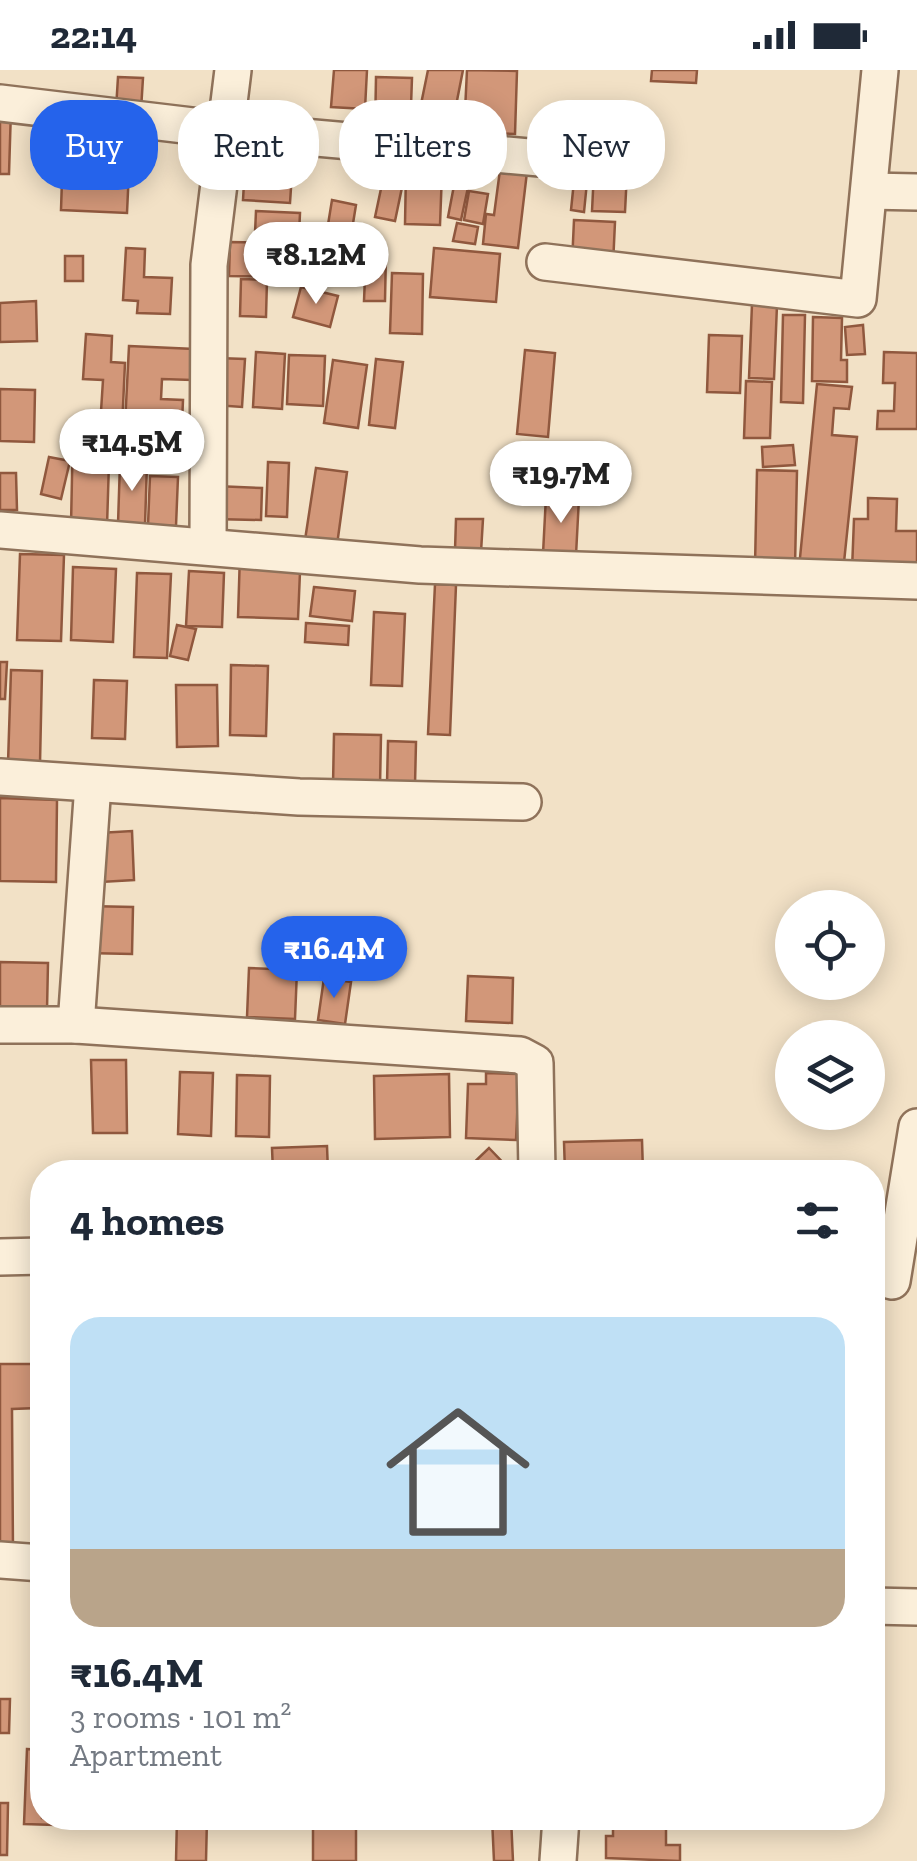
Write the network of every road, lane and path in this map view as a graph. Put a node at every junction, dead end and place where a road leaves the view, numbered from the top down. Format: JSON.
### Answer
{"nodes":[{"id":1,"x":233,"y":70,"type":"edge"},
{"id":2,"x":880,"y":70,"type":"edge"},
{"id":3,"x":230,"y":100,"type":"edge"},
{"id":4,"x":0,"y":103,"type":"edge"},
{"id":5,"x":178,"y":124,"type":"edge"},
{"id":6,"x":319,"y":138,"type":"edge"},
{"id":7,"x":527,"y":157,"type":"edge"},
{"id":8,"x":218,"y":190,"type":"edge"},
{"id":9,"x":869,"y":191,"type":"junction"},
{"id":10,"x":917,"y":192,"type":"edge"},
{"id":11,"x":545,"y":262,"type":"dead end"},
{"id":12,"x":0,"y":530,"type":"edge"},
{"id":13,"x":208,"y":546,"type":"junction"},
{"id":14,"x":917,"y":580,"type":"edge"},
{"id":15,"x":0,"y":777,"type":"edge"},
{"id":16,"x":93,"y":784,"type":"junction"},
{"id":17,"x":522,"y":802,"type":"dead end"},
{"id":18,"x":0,"y":1025,"type":"edge"},
{"id":19,"x":76,"y":1025,"type":"junction"},
{"id":20,"x":917,"y":1126,"type":"edge"},
{"id":21,"x":537,"y":1160,"type":"edge"},
{"id":22,"x":0,"y":1256,"type":"edge"},
{"id":23,"x":30,"y":1256,"type":"edge"},
{"id":24,"x":894,"y":1281,"type":"edge"},
{"id":25,"x":0,"y":1560,"type":"edge"},
{"id":26,"x":30,"y":1562,"type":"edge"},
{"id":27,"x":885,"y":1606,"type":"edge"},
{"id":28,"x":917,"y":1607,"type":"edge"},
{"id":29,"x":559,"y":1830,"type":"edge"},
{"id":30,"x":558,"y":1861,"type":"edge"}],
"edges":[{"from":1,"to":3,"type":"street"},
{"from":2,"to":9,"type":"street"},
{"from":4,"to":5,"type":"street"},
{"from":6,"to":7,"type":"street"},
{"from":8,"to":13,"type":"street"},
{"from":9,"to":10,"type":"street"},
{"from":9,"to":11,"type":"street"},
{"from":12,"to":13,"type":"street"},
{"from":13,"to":14,"type":"street"},
{"from":15,"to":16,"type":"street"},
{"from":16,"to":17,"type":"street"},
{"from":16,"to":19,"type":"street"},
{"from":18,"to":19,"type":"street"},
{"from":19,"to":21,"type":"street"},
{"from":20,"to":24,"type":"street"},
{"from":22,"to":23,"type":"street"},
{"from":25,"to":26,"type":"street"},
{"from":27,"to":28,"type":"street"},
{"from":29,"to":30,"type":"street"}]}
